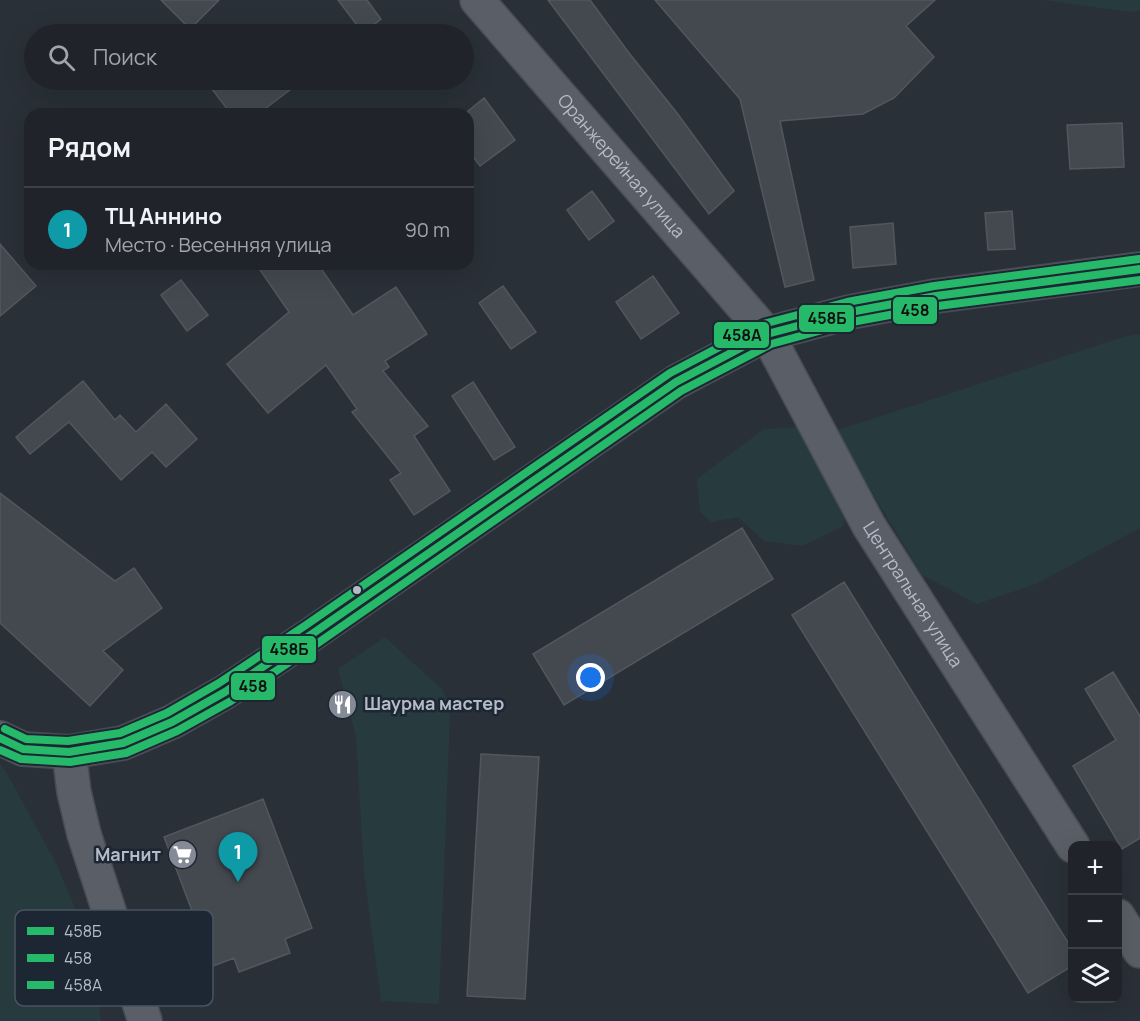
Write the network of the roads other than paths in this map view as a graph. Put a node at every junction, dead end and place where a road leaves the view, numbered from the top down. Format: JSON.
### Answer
{"nodes":[{"id":1,"x":477,"y":0,"type":"edge"},
{"id":2,"x":1140,"y":269,"type":"edge"},
{"id":3,"x":767,"y":334,"type":"junction"},
{"id":4,"x":0,"y":738,"type":"edge"},
{"id":5,"x":69,"y":752,"type":"junction"},
{"id":6,"x":1069,"y":841,"type":"edge"},
{"id":7,"x":109,"y":910,"type":"edge"},
{"id":8,"x":1122,"y":922,"type":"edge"},
{"id":9,"x":1140,"y":951,"type":"edge"},
{"id":10,"x":140,"y":1006,"type":"edge"},
{"id":11,"x":145,"y":1021,"type":"edge"}],
"edges":[{"from":1,"to":3,"type":"street","name":"Оранжерейная улица"},
{"from":2,"to":3,"type":"main road"},
{"from":3,"to":5,"type":"main road"},
{"from":3,"to":6,"type":"street","name":"Центральная улица"},
{"from":4,"to":5,"type":"main road"},
{"from":5,"to":7,"type":"street"},
{"from":8,"to":9,"type":"street"},
{"from":10,"to":11,"type":"street"}]}
